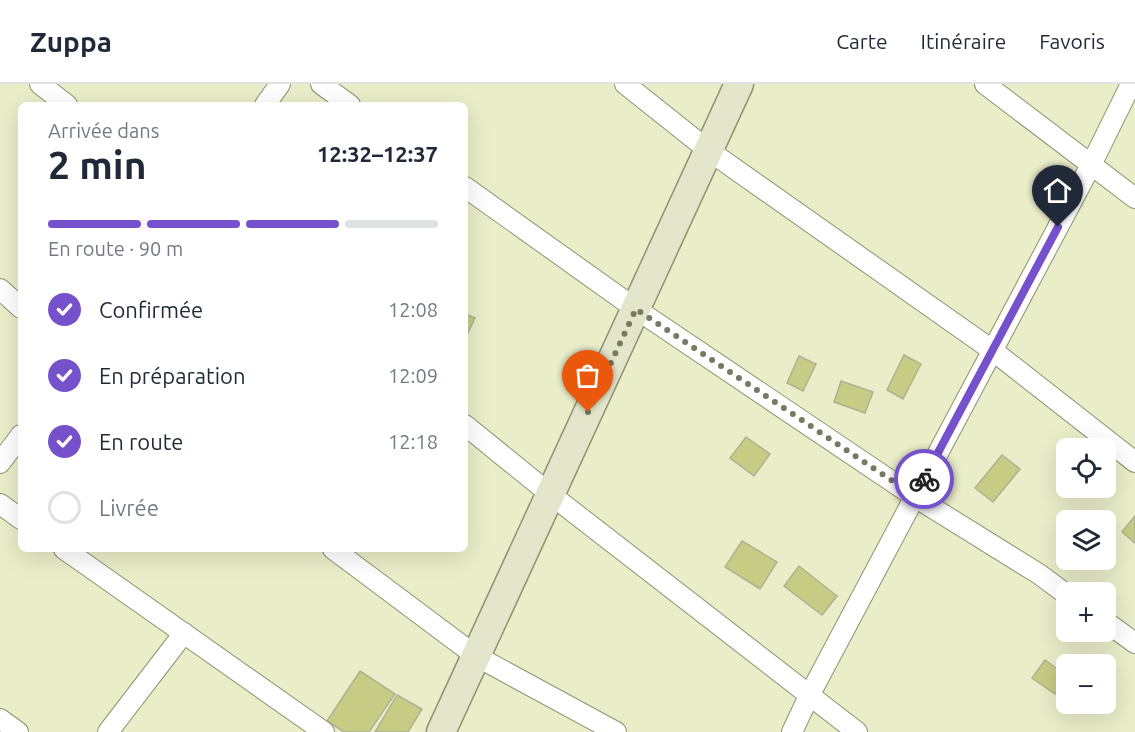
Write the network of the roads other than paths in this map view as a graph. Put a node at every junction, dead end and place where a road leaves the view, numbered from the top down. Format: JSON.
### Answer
{"nodes":[{"id":1,"x":40,"y":84,"type":"edge"},
{"id":2,"x":280,"y":84,"type":"edge"},
{"id":3,"x":321,"y":84,"type":"edge"},
{"id":4,"x":625,"y":84,"type":"edge"},
{"id":5,"x":738,"y":84,"type":"edge"},
{"id":6,"x":985,"y":84,"type":"edge"},
{"id":7,"x":1131,"y":84,"type":"edge"},
{"id":8,"x":63,"y":102,"type":"edge"},
{"id":9,"x":267,"y":102,"type":"edge"},
{"id":10,"x":346,"y":102,"type":"edge"},
{"id":11,"x":708,"y":150,"type":"junction"},
{"id":12,"x":1091,"y":165,"type":"junction"},
{"id":13,"x":468,"y":189,"type":"edge"},
{"id":14,"x":1135,"y":198,"type":"edge"},
{"id":15,"x":0,"y":289,"type":"edge"},
{"id":16,"x":18,"y":305,"type":"edge"},
{"id":17,"x":636,"y":309,"type":"junction"},
{"id":18,"x":992,"y":350,"type":"junction"},
{"id":19,"x":468,"y":427,"type":"edge"},
{"id":20,"x":18,"y":439,"type":"edge"},
{"id":21,"x":1135,"y":462,"type":"edge"},
{"id":22,"x":0,"y":463,"type":"edge"},
{"id":23,"x":550,"y":494,"type":"junction"},
{"id":24,"x":915,"y":496,"type":"junction"},
{"id":25,"x":0,"y":504,"type":"edge"},
{"id":26,"x":18,"y":517,"type":"edge"},
{"id":27,"x":68,"y":552,"type":"edge"},
{"id":28,"x":337,"y":552,"type":"edge"},
{"id":29,"x":1056,"y":587,"type":"edge"},
{"id":30,"x":1116,"y":629,"type":"edge"},
{"id":31,"x":184,"y":633,"type":"junction"},
{"id":32,"x":1135,"y":643,"type":"edge"},
{"id":33,"x":477,"y":656,"type":"junction"},
{"id":34,"x":809,"y":696,"type":"junction"},
{"id":35,"x":0,"y":719,"type":"edge"},
{"id":36,"x":18,"y":732,"type":"edge"},
{"id":37,"x":108,"y":732,"type":"edge"},
{"id":38,"x":324,"y":732,"type":"edge"},
{"id":39,"x":441,"y":732,"type":"edge"},
{"id":40,"x":616,"y":732,"type":"edge"},
{"id":41,"x":792,"y":732,"type":"edge"},
{"id":42,"x":857,"y":732,"type":"edge"}],
"edges":[{"from":1,"to":8,"type":"street"},
{"from":2,"to":9,"type":"street"},
{"from":3,"to":10,"type":"street"},
{"from":4,"to":11,"type":"street"},
{"from":5,"to":11,"type":"main road"},
{"from":6,"to":12,"type":"street"},
{"from":7,"to":12,"type":"street"},
{"from":11,"to":17,"type":"main road"},
{"from":11,"to":18,"type":"street"},
{"from":12,"to":14,"type":"street"},
{"from":12,"to":18,"type":"street"},
{"from":13,"to":17,"type":"street"},
{"from":15,"to":16,"type":"street"},
{"from":17,"to":23,"type":"main road"},
{"from":17,"to":24,"type":"street"},
{"from":18,"to":21,"type":"street"},
{"from":18,"to":24,"type":"street"},
{"from":19,"to":23,"type":"street"},
{"from":20,"to":22,"type":"street"},
{"from":23,"to":33,"type":"main road"},
{"from":23,"to":34,"type":"street"},
{"from":24,"to":29,"type":"street"},
{"from":24,"to":34,"type":"street"},
{"from":25,"to":26,"type":"street"},
{"from":27,"to":31,"type":"street"},
{"from":28,"to":33,"type":"street"},
{"from":30,"to":32,"type":"street"},
{"from":31,"to":37,"type":"street"},
{"from":31,"to":38,"type":"street"},
{"from":33,"to":39,"type":"main road"},
{"from":33,"to":40,"type":"street"},
{"from":34,"to":41,"type":"street"},
{"from":34,"to":42,"type":"street"},
{"from":35,"to":36,"type":"street"}]}
